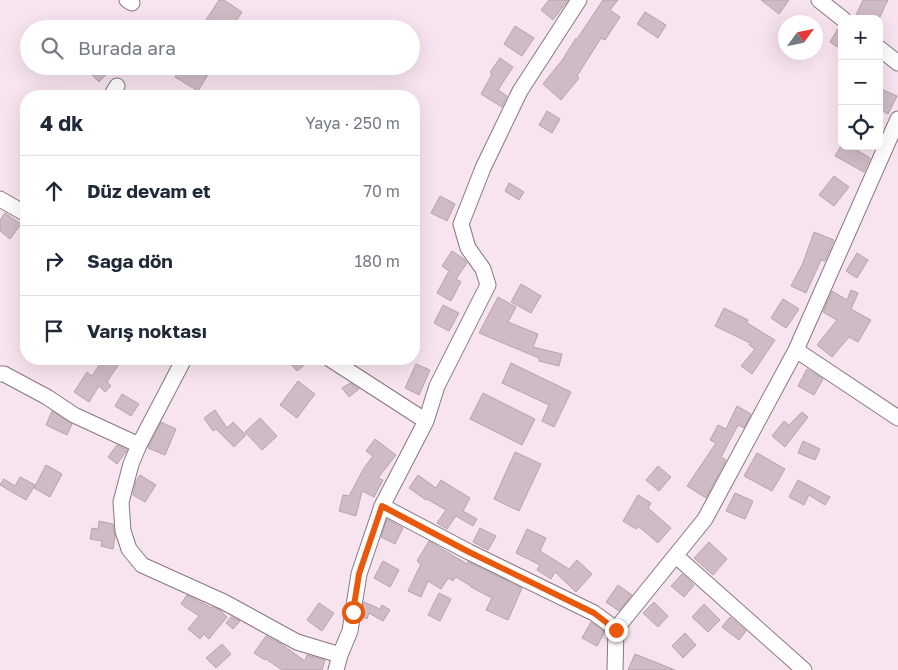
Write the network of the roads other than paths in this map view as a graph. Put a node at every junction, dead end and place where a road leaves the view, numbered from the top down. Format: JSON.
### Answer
{"nodes":[{"id":1,"x":579,"y":0,"type":"edge"},
{"id":2,"x":819,"y":0,"type":"edge"},
{"id":3,"x":838,"y":16,"type":"edge"},
{"id":4,"x":883,"y":51,"type":"edge"},
{"id":5,"x":898,"y":63,"type":"edge"},
{"id":6,"x":898,"y":119,"type":"edge"},
{"id":7,"x":0,"y":199,"type":"edge"},
{"id":8,"x":20,"y":211,"type":"edge"},
{"id":9,"x":796,"y":350,"type":"junction"},
{"id":10,"x":181,"y":365,"type":"edge"},
{"id":11,"x":339,"y":365,"type":"edge"},
{"id":12,"x":0,"y":374,"type":"edge"},
{"id":13,"x":898,"y":418,"type":"edge"},
{"id":14,"x":426,"y":421,"type":"junction"},
{"id":15,"x":139,"y":445,"type":"junction"},
{"id":16,"x":382,"y":506,"type":"junction"},
{"id":17,"x":676,"y":556,"type":"junction"},
{"id":18,"x":616,"y":630,"type":"junction"},
{"id":19,"x":340,"y":655,"type":"junction"},
{"id":20,"x":336,"y":670,"type":"edge"},
{"id":21,"x":615,"y":670,"type":"edge"},
{"id":22,"x":804,"y":670,"type":"edge"}],
"edges":[{"from":1,"to":14,"type":"street"},
{"from":2,"to":3,"type":"street"},
{"from":4,"to":5,"type":"street"},
{"from":6,"to":9,"type":"street"},
{"from":7,"to":8,"type":"street"},
{"from":9,"to":13,"type":"street"},
{"from":9,"to":17,"type":"street"},
{"from":10,"to":15,"type":"street"},
{"from":11,"to":14,"type":"street"},
{"from":12,"to":15,"type":"street"},
{"from":14,"to":16,"type":"street"},
{"from":15,"to":19,"type":"street"},
{"from":16,"to":18,"type":"street"},
{"from":16,"to":19,"type":"street"},
{"from":17,"to":18,"type":"street"},
{"from":17,"to":22,"type":"street"},
{"from":18,"to":21,"type":"street"},
{"from":19,"to":20,"type":"street"}]}
